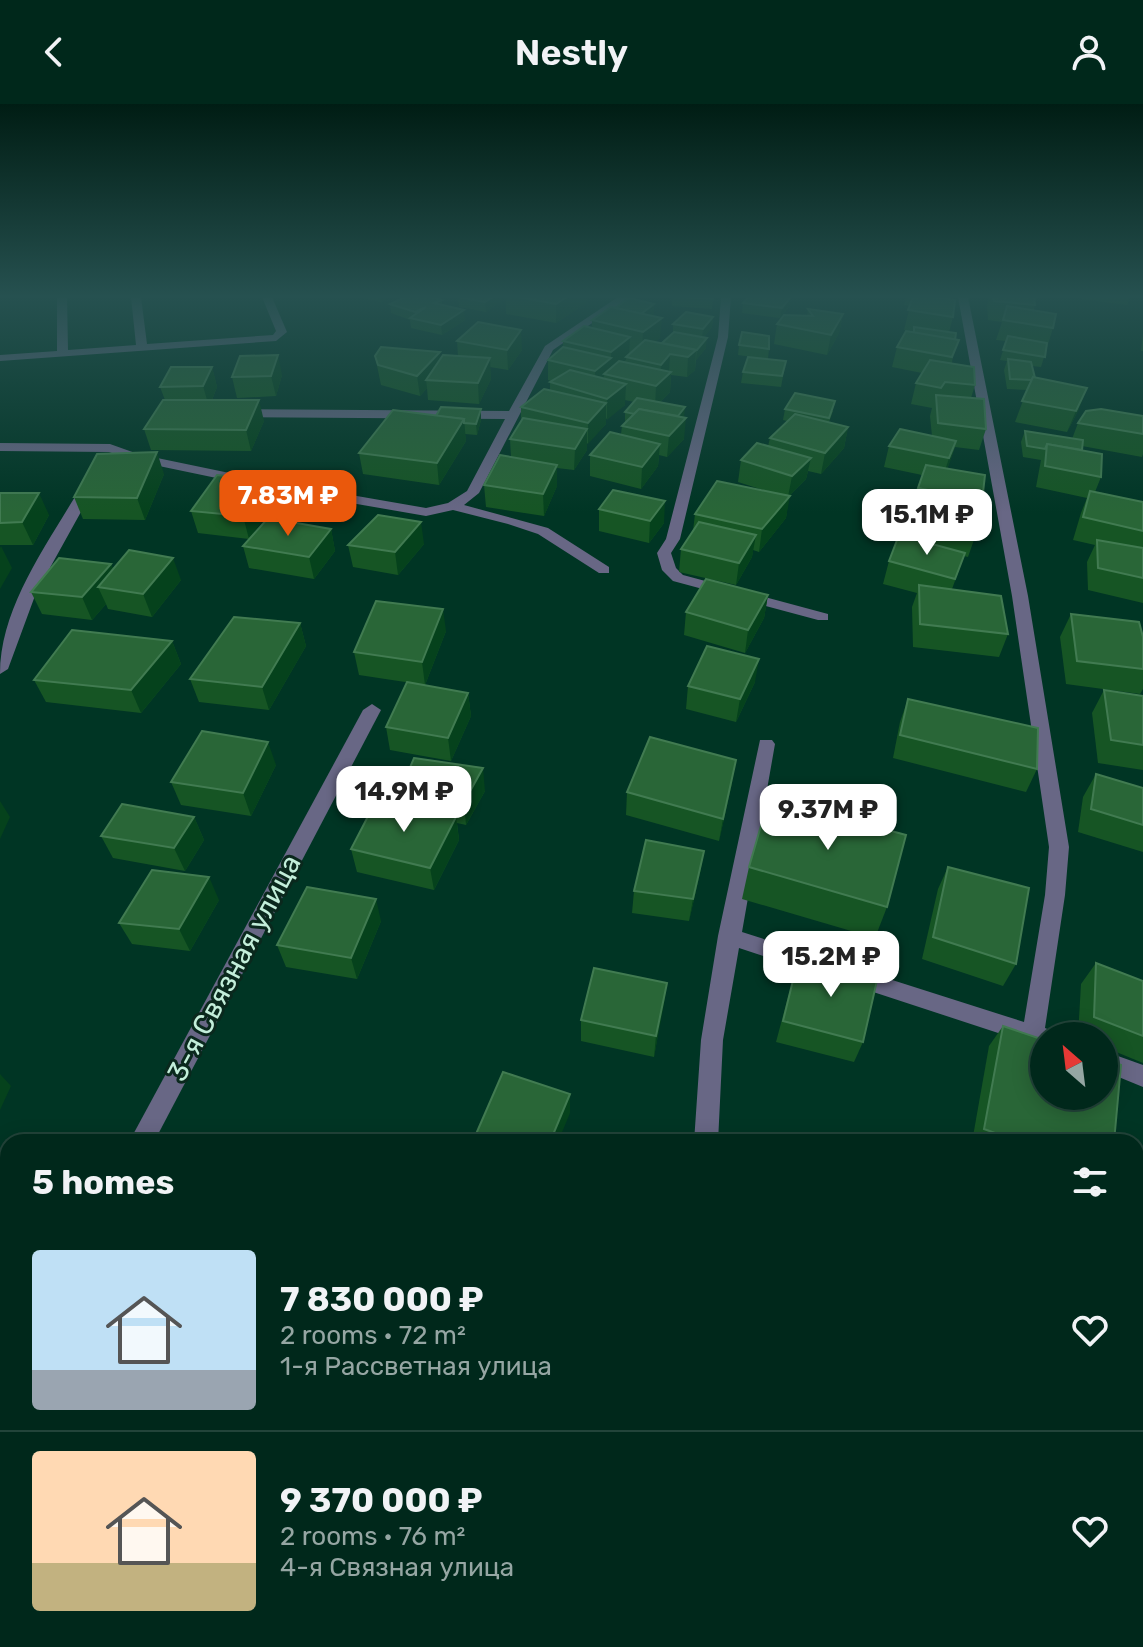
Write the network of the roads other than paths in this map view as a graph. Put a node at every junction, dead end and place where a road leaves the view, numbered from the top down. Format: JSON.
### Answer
{"nodes":[{"id":1,"x":537,"y":369,"type":"edge"},
{"id":2,"x":715,"y":369,"type":"edge"},
{"id":3,"x":977,"y":369,"type":"edge"},
{"id":4,"x":216,"y":413,"type":"edge"},
{"id":5,"x":511,"y":415,"type":"junction"},
{"id":6,"x":0,"y":447,"type":"edge"},
{"id":7,"x":102,"y":461,"type":"junction"},
{"id":8,"x":453,"y":506,"type":"junction"},
{"id":9,"x":604,"y":570,"type":"dead end"},
{"id":10,"x":823,"y":617,"type":"dead end"},
{"id":11,"x":0,"y":669,"type":"edge"},
{"id":12,"x":372,"y":710,"type":"dead end"},
{"id":13,"x":766,"y":744,"type":"dead end"},
{"id":14,"x":729,"y":936,"type":"junction"},
{"id":15,"x":1040,"y":1022,"type":"edge"},
{"id":16,"x":1030,"y":1033,"type":"edge"},
{"id":17,"x":1118,"y":1066,"type":"edge"},
{"id":18,"x":1143,"y":1076,"type":"edge"},
{"id":19,"x":145,"y":1134,"type":"edge"},
{"id":20,"x":706,"y":1134,"type":"edge"}],
"edges":[{"from":1,"to":5,"type":"street"},
{"from":2,"to":10,"type":"street"},
{"from":3,"to":15,"type":"street"},
{"from":4,"to":5,"type":"street"},
{"from":5,"to":8,"type":"street"},
{"from":6,"to":7,"type":"street"},
{"from":7,"to":8,"type":"street"},
{"from":7,"to":11,"type":"street"},
{"from":8,"to":9,"type":"street"},
{"from":12,"to":19,"type":"street","name":"3-я Связная улица"},
{"from":13,"to":14,"type":"street"},
{"from":14,"to":16,"type":"street"},
{"from":14,"to":20,"type":"street"},
{"from":17,"to":18,"type":"street"}]}
